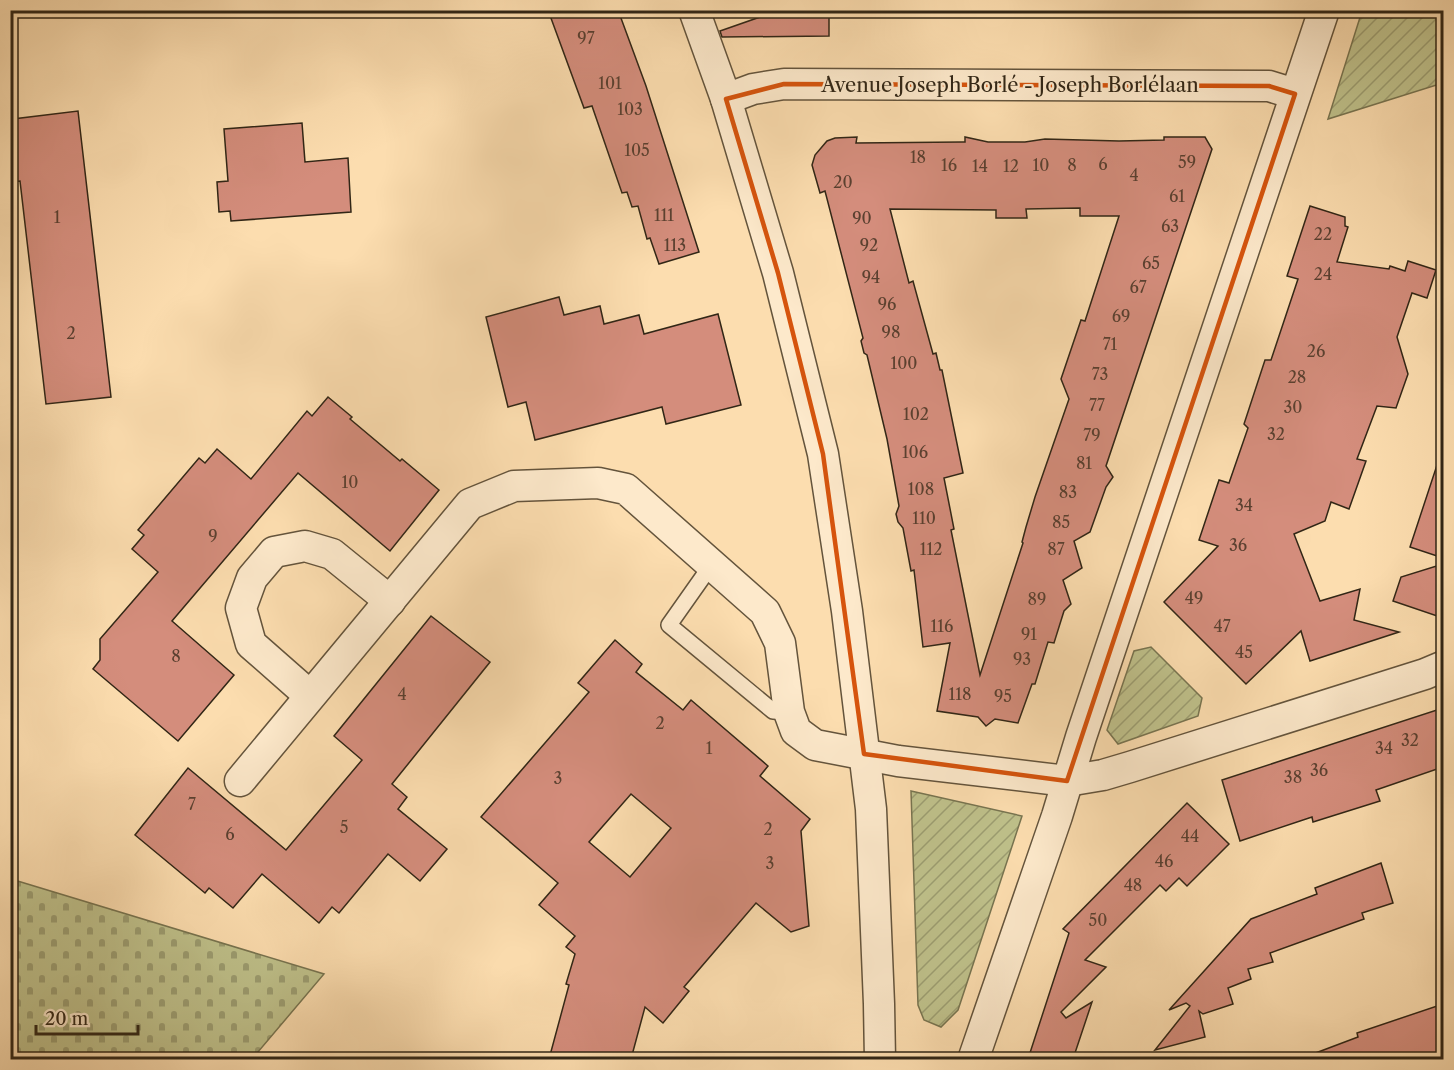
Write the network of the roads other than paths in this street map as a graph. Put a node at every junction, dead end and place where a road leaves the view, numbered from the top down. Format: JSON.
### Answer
{"nodes":[{"id":1,"x":694,"y":10,"type":"edge"},
{"id":2,"x":1324,"y":10,"type":"edge"},
{"id":3,"x":1295,"y":94,"type":"junction"},
{"id":4,"x":726,"y":99,"type":"junction"},
{"id":5,"x":712,"y":564,"type":"junction"},
{"id":6,"x":390,"y":601,"type":"junction"},
{"id":7,"x":1443,"y":666,"type":"edge"},
{"id":8,"x":309,"y":695,"type":"junction"},
{"id":9,"x":789,"y":712,"type":"junction"},
{"id":10,"x":864,"y":754,"type":"junction"},
{"id":11,"x":240,"y":781,"type":"dead end"},
{"id":12,"x":1067,"y":781,"type":"junction"},
{"id":13,"x":880,"y":1059,"type":"edge"},
{"id":14,"x":973,"y":1059,"type":"edge"}],
"edges":[{"from":1,"to":4,"type":"street"},
{"from":2,"to":3,"type":"street"},
{"from":3,"to":4,"type":"street","name":"Avenue Joseph Borlé - Joseph Borlélaan"},
{"from":3,"to":12,"type":"street"},
{"from":4,"to":10,"type":"street"},
{"from":5,"to":6,"type":"street"},
{"from":5,"to":9,"type":"street"},
{"from":5,"to":9,"type":"lane"},
{"from":6,"to":8,"type":"street"},
{"from":6,"to":8,"type":"street"},
{"from":7,"to":12,"type":"street"},
{"from":8,"to":11,"type":"street"},
{"from":9,"to":10,"type":"street"},
{"from":10,"to":12,"type":"street"},
{"from":10,"to":13,"type":"street"},
{"from":12,"to":14,"type":"street"}]}
